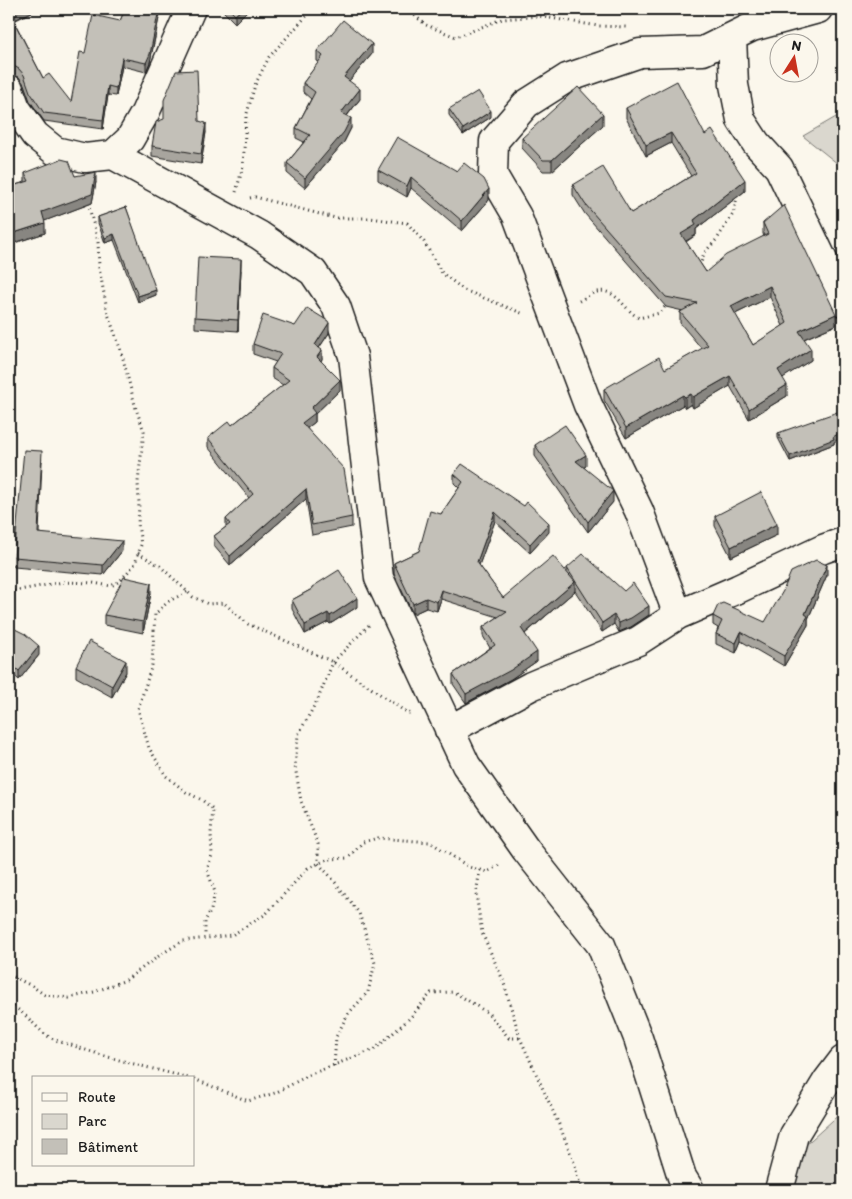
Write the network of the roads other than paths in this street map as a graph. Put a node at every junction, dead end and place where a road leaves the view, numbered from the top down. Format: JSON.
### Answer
{"nodes":[{"id":1,"x":191,"y":9,"type":"edge"},
{"id":2,"x":818,"y":9,"type":"edge"},
{"id":3,"x":732,"y":37,"type":"junction"},
{"id":4,"x":9,"y":89,"type":"edge"},
{"id":5,"x":113,"y":155,"type":"junction"},
{"id":6,"x":843,"y":302,"type":"edge"},
{"id":7,"x":843,"y":542,"type":"edge"},
{"id":8,"x":678,"y":615,"type":"junction"},
{"id":9,"x":449,"y":730,"type":"junction"},
{"id":10,"x":843,"y":1060,"type":"edge"},
{"id":11,"x":690,"y":1190,"type":"edge"},
{"id":12,"x":779,"y":1190,"type":"edge"}],
"edges":[{"from":1,"to":5,"type":"street"},
{"from":2,"to":3,"type":"street"},
{"from":3,"to":6,"type":"street"},
{"from":3,"to":8,"type":"street"},
{"from":4,"to":5,"type":"street"},
{"from":5,"to":9,"type":"street"},
{"from":7,"to":8,"type":"street"},
{"from":8,"to":9,"type":"street"},
{"from":9,"to":11,"type":"street"},
{"from":10,"to":12,"type":"street"}]}
